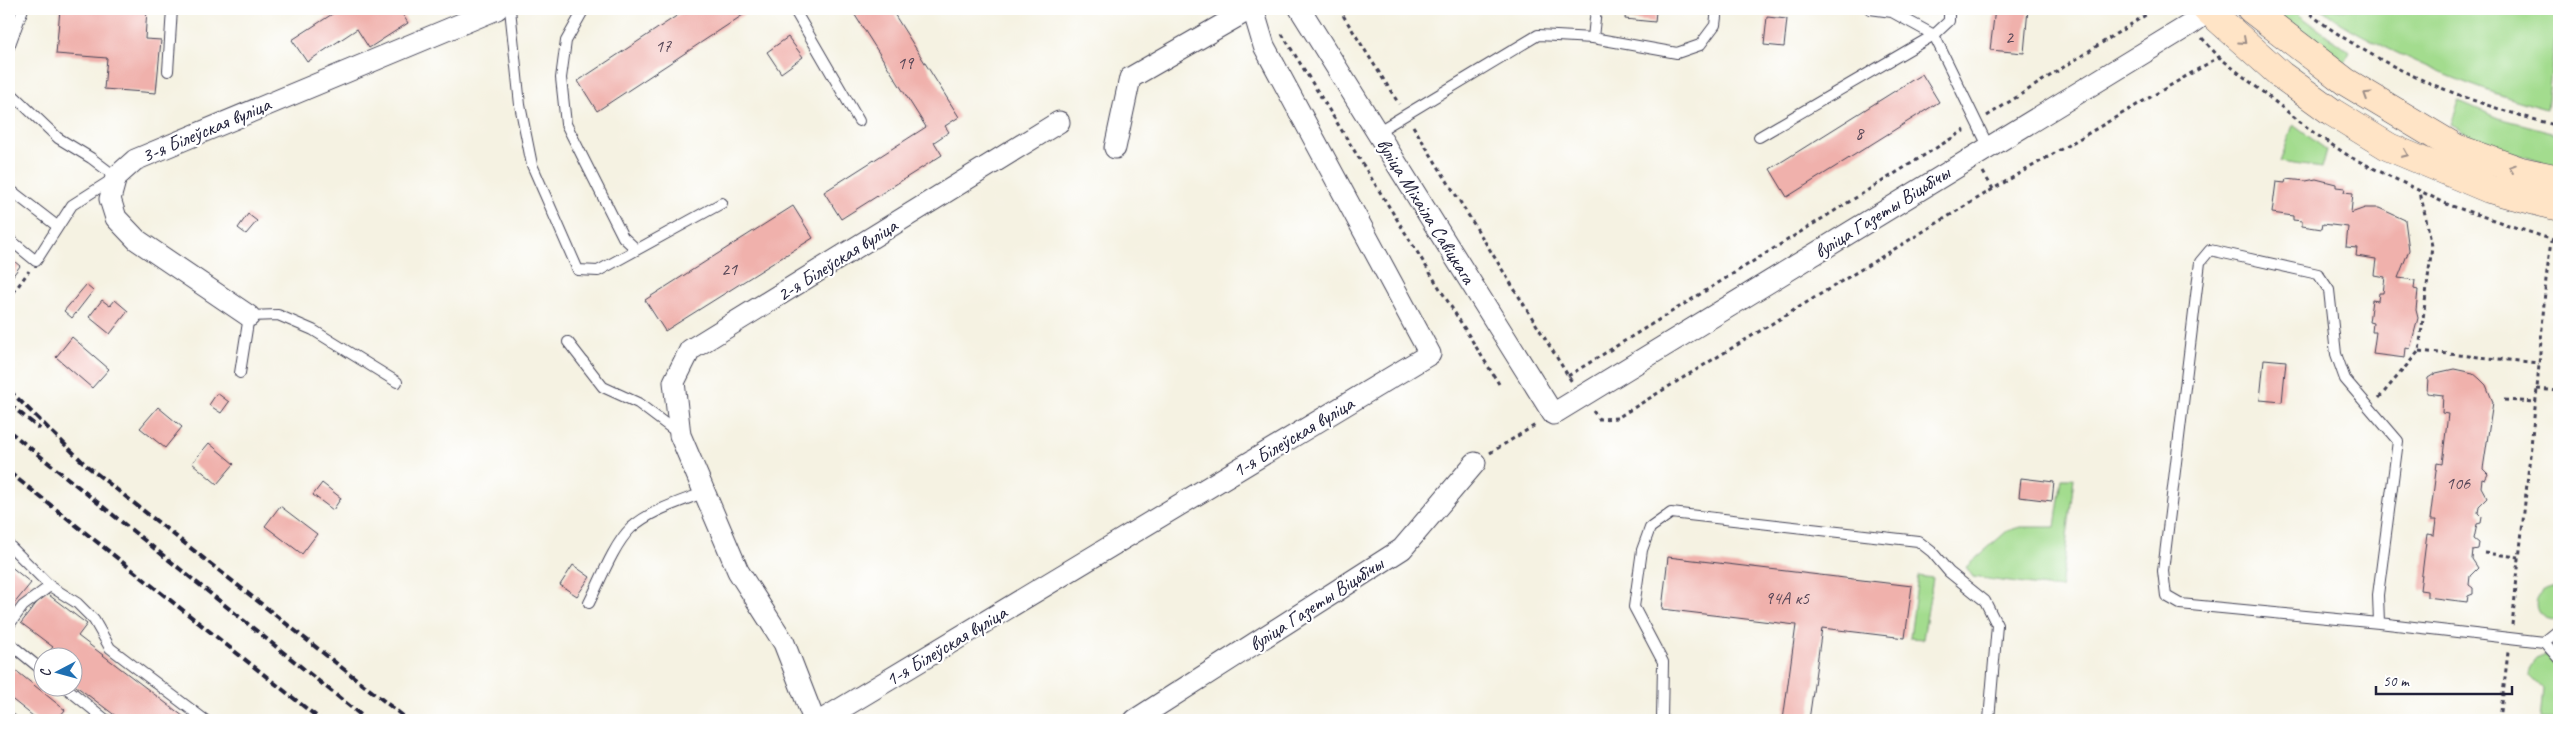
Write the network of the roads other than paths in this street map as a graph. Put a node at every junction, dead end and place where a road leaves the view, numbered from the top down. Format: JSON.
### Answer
{"nodes":[{"id":1,"x":23,"y":9,"type":"edge"},
{"id":2,"x":172,"y":9,"type":"edge"},
{"id":3,"x":584,"y":9,"type":"edge"},
{"id":4,"x":794,"y":9,"type":"edge"},
{"id":5,"x":1252,"y":9,"type":"edge"},
{"id":6,"x":1300,"y":9,"type":"edge"},
{"id":7,"x":1596,"y":9,"type":"edge"},
{"id":8,"x":1717,"y":9,"type":"edge"},
{"id":9,"x":1870,"y":9,"type":"edge"},
{"id":10,"x":1949,"y":9,"type":"edge"},
{"id":11,"x":2209,"y":9,"type":"edge"},
{"id":12,"x":2251,"y":9,"type":"edge"},
{"id":13,"x":500,"y":10,"type":"edge"},
{"id":14,"x":1934,"y":35,"type":"junction"},
{"id":15,"x":1593,"y":38,"type":"junction"},
{"id":16,"x":9,"y":47,"type":"edge"},
{"id":17,"x":168,"y":71,"type":"dead end"},
{"id":18,"x":9,"y":81,"type":"edge"},
{"id":19,"x":859,"y":121,"type":"dead end"},
{"id":20,"x":1059,"y":122,"type":"dead end"},
{"id":21,"x":1377,"y":132,"type":"junction"},
{"id":22,"x":1759,"y":137,"type":"dead end"},
{"id":23,"x":1114,"y":148,"type":"dead end"},
{"id":24,"x":1989,"y":148,"type":"junction"},
{"id":25,"x":116,"y":177,"type":"junction"},
{"id":26,"x":2559,"y":179,"type":"edge"},
{"id":27,"x":13,"y":192,"type":"dead end"},
{"id":28,"x":722,"y":203,"type":"dead end"},
{"id":29,"x":2559,"y":208,"type":"edge"},
{"id":30,"x":57,"y":226,"type":"junction"},
{"id":31,"x":9,"y":239,"type":"edge"},
{"id":32,"x":636,"y":249,"type":"junction"},
{"id":33,"x":248,"y":316,"type":"junction"},
{"id":34,"x":568,"y":342,"type":"dead end"},
{"id":35,"x":240,"y":373,"type":"dead end"},
{"id":36,"x":397,"y":382,"type":"dead end"},
{"id":37,"x":1553,"y":414,"type":"joint"},
{"id":38,"x":680,"y":435,"type":"junction"},
{"id":39,"x":1474,"y":463,"type":"road end"},
{"id":40,"x":705,"y":492,"type":"junction"},
{"id":41,"x":9,"y":545,"type":"edge"},
{"id":42,"x":50,"y":586,"type":"junction"},
{"id":43,"x":589,"y":603,"type":"dead end"},
{"id":44,"x":2379,"y":622,"type":"junction"},
{"id":45,"x":9,"y":625,"type":"edge"},
{"id":46,"x":2559,"y":630,"type":"edge"},
{"id":47,"x":2544,"y":642,"type":"junction"},
{"id":48,"x":9,"y":643,"type":"edge"},
{"id":49,"x":2559,"y":659,"type":"edge"},
{"id":50,"x":32,"y":662,"type":"edge"},
{"id":51,"x":76,"y":696,"type":"edge"},
{"id":52,"x":106,"y":720,"type":"edge"},
{"id":53,"x":205,"y":720,"type":"edge"},
{"id":54,"x":814,"y":720,"type":"edge"},
{"id":55,"x":822,"y":720,"type":"edge"},
{"id":56,"x":1135,"y":720,"type":"edge"},
{"id":57,"x":1662,"y":720,"type":"edge"},
{"id":58,"x":1989,"y":720,"type":"edge"}],
"edges":[{"from":1,"to":16,"type":"lane"},
{"from":2,"to":17,"type":"lane"},
{"from":3,"to":32,"type":"lane"},
{"from":4,"to":19,"type":"lane"},
{"from":5,"to":23,"type":"street"},
{"from":5,"to":55,"type":"street","name":"1-я Білеўская вуліца"},
{"from":6,"to":21,"type":"street","name":"вуліца Міхаіла Савіцкага"},
{"from":7,"to":15,"type":"lane"},
{"from":8,"to":15,"type":"lane"},
{"from":9,"to":14,"type":"lane"},
{"from":10,"to":14,"type":"lane"},
{"from":11,"to":24,"type":"street","name":"вуліца Газеты Віцьбічы"},
{"from":11,"to":29,"type":"main road","one_way":true},
{"from":26,"to":12,"type":"main road","one_way":true},
{"from":13,"to":25,"type":"street","name":"3-я Білеўская вуліца"},
{"from":13,"to":32,"type":"lane"},
{"from":14,"to":22,"type":"lane"},
{"from":14,"to":24,"type":"lane"},
{"from":15,"to":21,"type":"lane"},
{"from":18,"to":25,"type":"lane"},
{"from":20,"to":38,"type":"street","name":"2-я Білеўская вуліца"},
{"from":21,"to":37,"type":"street","name":"вуліца Міхаіла Савіцкага"},
{"from":24,"to":37,"type":"street","name":"вуліца Газеты Віцьбічы"},
{"from":25,"to":30,"type":"lane"},
{"from":25,"to":33,"type":"street"},
{"from":27,"to":30,"type":"lane"},
{"from":28,"to":32,"type":"lane"},
{"from":30,"to":31,"type":"lane"},
{"from":33,"to":35,"type":"lane"},
{"from":33,"to":36,"type":"lane"},
{"from":34,"to":38,"type":"lane"},
{"from":38,"to":40,"type":"street","name":"2-я Білеўская вуліца"},
{"from":39,"to":56,"type":"street","name":"вуліца Газеты Віцьбічы"},
{"from":40,"to":43,"type":"lane"},
{"from":40,"to":54,"type":"street","name":"2-я Білеўская вуліца"},
{"from":41,"to":42,"type":"lane"},
{"from":42,"to":45,"type":"lane"},
{"from":42,"to":53,"type":"lane"},
{"from":44,"to":44,"type":"lane"},
{"from":44,"to":47,"type":"lane"},
{"from":46,"to":47,"type":"lane"},
{"from":47,"to":49,"type":"lane"},
{"from":48,"to":50,"type":"lane"},
{"from":51,"to":52,"type":"lane"},
{"from":57,"to":58,"type":"lane"}]}
